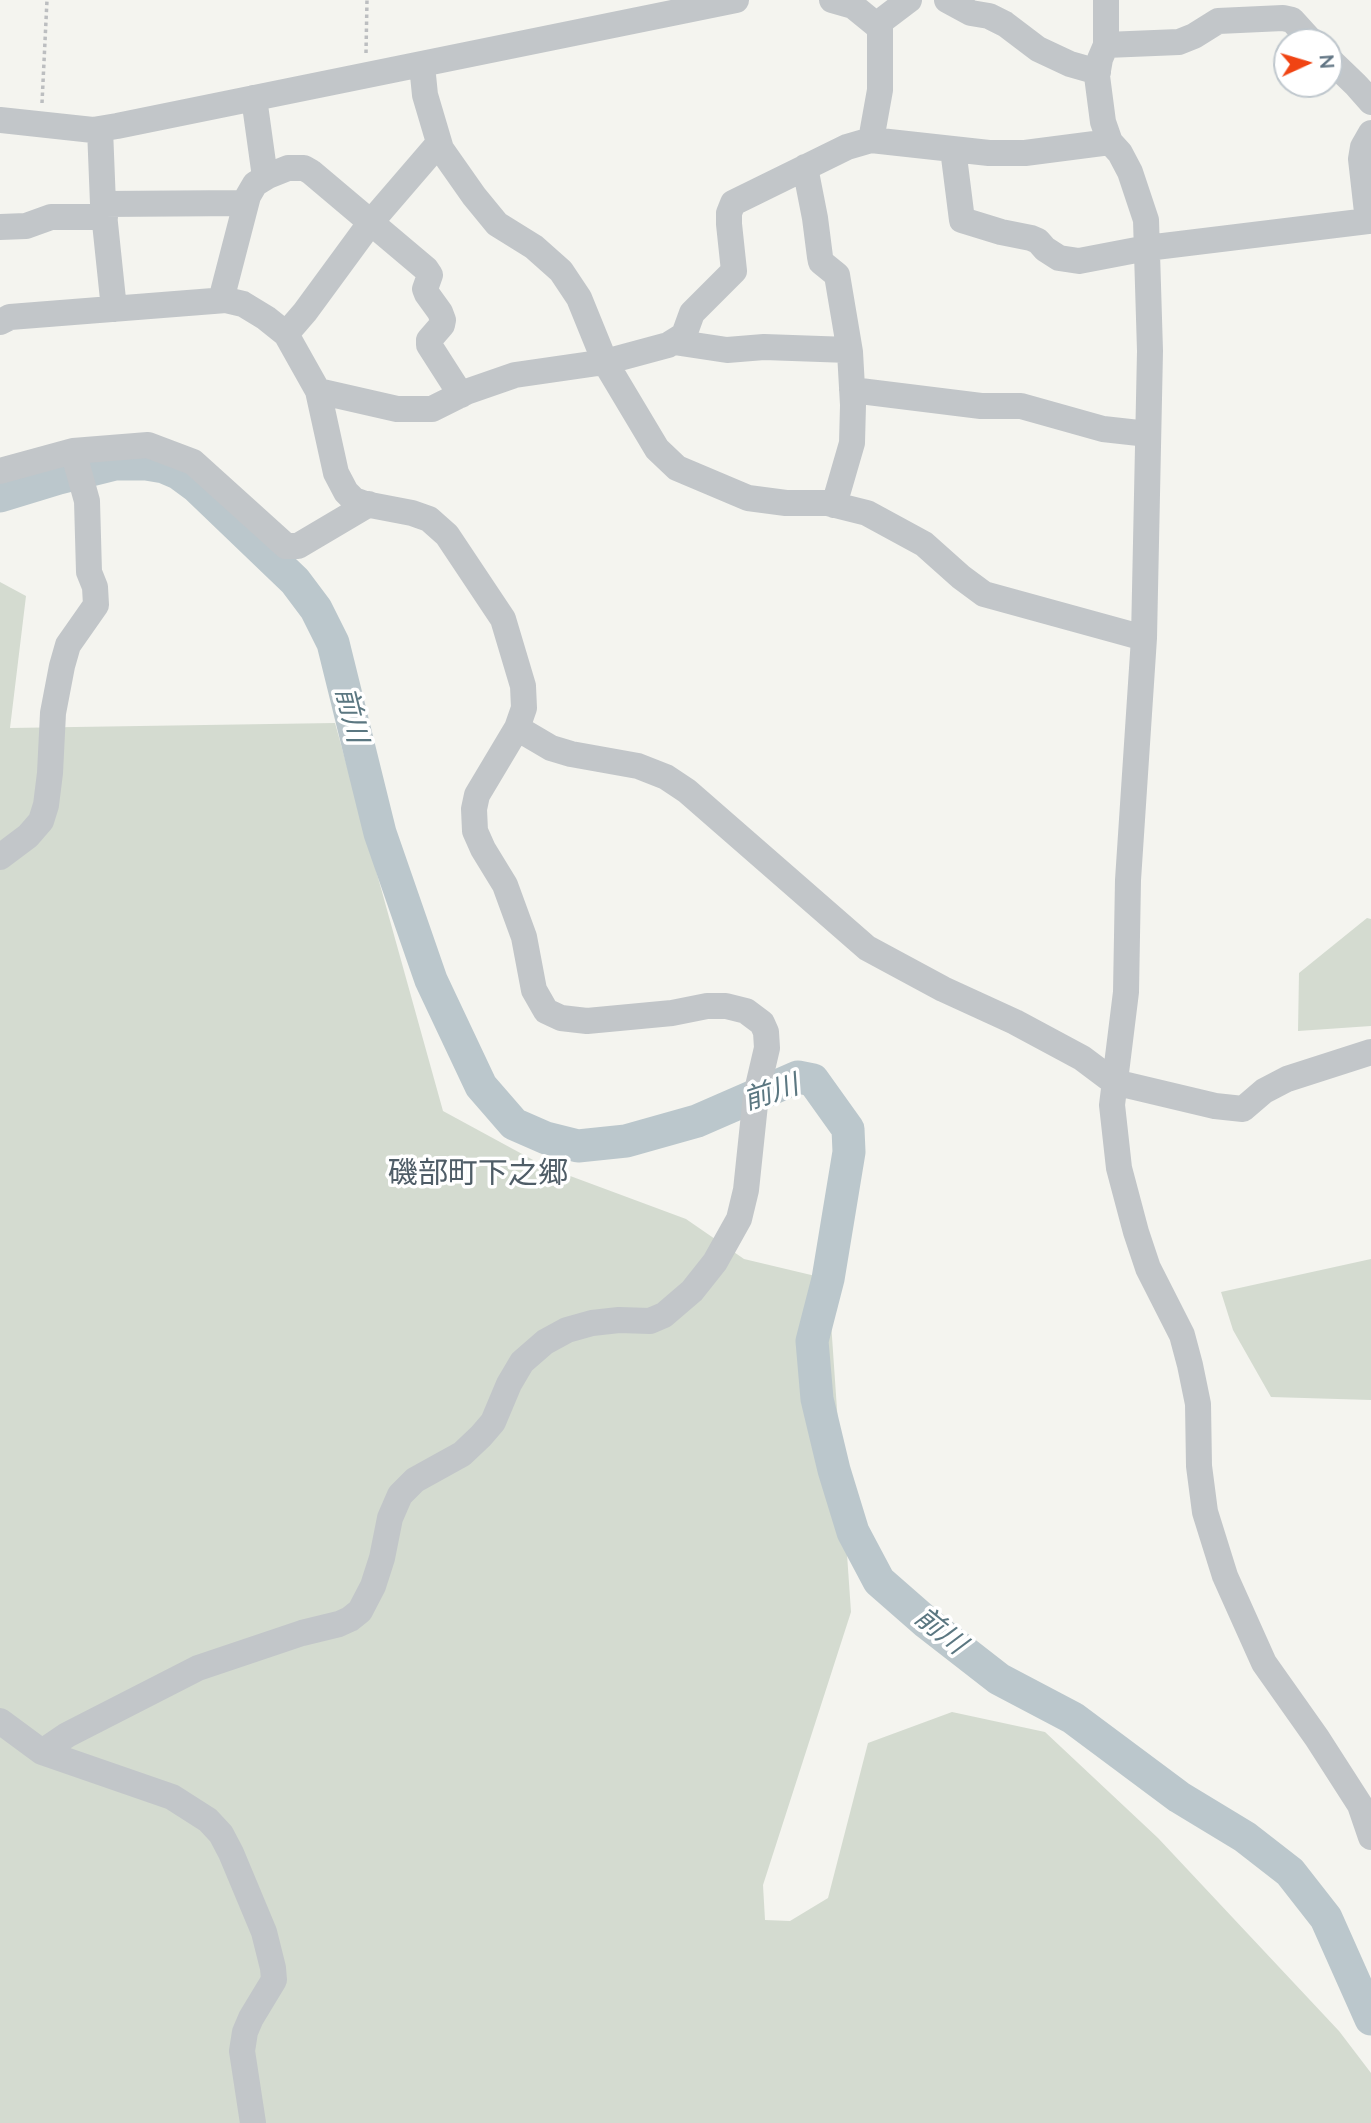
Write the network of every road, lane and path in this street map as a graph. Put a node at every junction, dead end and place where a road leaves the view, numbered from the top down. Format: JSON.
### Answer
{"nodes":[{"id":1,"x":47,"y":0,"type":"edge"},
{"id":2,"x":367,"y":0,"type":"edge"},
{"id":3,"x":736,"y":0,"type":"edge"},
{"id":4,"x":909,"y":0,"type":"edge"},
{"id":5,"x":947,"y":0,"type":"edge"},
{"id":6,"x":1106,"y":0,"type":"edge"},
{"id":7,"x":848,"y":2,"type":"edge"},
{"id":8,"x":1229,"y":11,"type":"edge"},
{"id":9,"x":876,"y":25,"type":"junction"},
{"id":10,"x":1299,"y":28,"type":"edge"},
{"id":11,"x":1107,"y":45,"type":"junction"},
{"id":12,"x":422,"y":65,"type":"junction"},
{"id":13,"x":1098,"y":72,"type":"junction"},
{"id":14,"x":1343,"y":72,"type":"edge"},
{"id":15,"x":365,"y":76,"type":"junction"},
{"id":16,"x":254,"y":98,"type":"junction"},
{"id":17,"x":1371,"y":102,"type":"edge"},
{"id":18,"x":0,"y":120,"type":"edge"},
{"id":19,"x":40,"y":126,"type":"junction"},
{"id":20,"x":100,"y":128,"type":"junction"},
{"id":21,"x":1371,"y":133,"type":"edge"},
{"id":22,"x":871,"y":140,"type":"junction"},
{"id":23,"x":1110,"y":142,"type":"junction"},
{"id":24,"x":439,"y":143,"type":"junction"},
{"id":25,"x":953,"y":149,"type":"junction"},
{"id":26,"x":805,"y":167,"type":"junction"},
{"id":27,"x":265,"y":177,"type":"junction"},
{"id":28,"x":246,"y":203,"type":"junction"},
{"id":29,"x":104,"y":211,"type":"junction"},
{"id":30,"x":371,"y":222,"type":"junction"},
{"id":31,"x":0,"y":227,"type":"edge"},
{"id":32,"x":1147,"y":248,"type":"junction"},
{"id":33,"x":221,"y":300,"type":"junction"},
{"id":34,"x":114,"y":309,"type":"junction"},
{"id":35,"x":0,"y":322,"type":"edge"},
{"id":36,"x":286,"y":334,"type":"junction"},
{"id":37,"x":674,"y":342,"type":"junction"},
{"id":38,"x":849,"y":350,"type":"junction"},
{"id":39,"x":605,"y":362,"type":"junction"},
{"id":40,"x":852,"y":390,"type":"junction"},
{"id":41,"x":318,"y":391,"type":"junction"},
{"id":42,"x":461,"y":395,"type":"junction"},
{"id":43,"x":1148,"y":434,"type":"junction"},
{"id":44,"x":73,"y":451,"type":"junction"},
{"id":45,"x":0,"y":471,"type":"edge"},
{"id":46,"x":369,"y":504,"type":"junction"},
{"id":47,"x":834,"y":505,"type":"junction"},
{"id":48,"x":1144,"y":638,"type":"junction"},
{"id":49,"x":517,"y":728,"type":"junction"},
{"id":50,"x":0,"y":857,"type":"edge"},
{"id":51,"x":1371,"y":1052,"type":"edge"},
{"id":52,"x":1114,"y":1082,"type":"junction"},
{"id":53,"x":0,"y":1721,"type":"edge"},
{"id":54,"x":21,"y":1747,"type":"edge"},
{"id":55,"x":1371,"y":1837,"type":"edge"},
{"id":56,"x":253,"y":2123,"type":"edge"}],
"edges":[{"from":1,"to":19,"type":"path"},
{"from":2,"to":15,"type":"path"},
{"from":3,"to":12,"type":"street"},
{"from":4,"to":9,"type":"street"},
{"from":5,"to":13,"type":"street"},
{"from":6,"to":11,"type":"street"},
{"from":7,"to":9,"type":"street"},
{"from":8,"to":10,"type":"street"},
{"from":8,"to":11,"type":"street"},
{"from":9,"to":22,"type":"street"},
{"from":11,"to":13,"type":"street"},
{"from":12,"to":15,"type":"street"},
{"from":12,"to":24,"type":"street"},
{"from":13,"to":23,"type":"street"},
{"from":14,"to":17,"type":"street"},
{"from":15,"to":16,"type":"street"},
{"from":16,"to":20,"type":"street"},
{"from":16,"to":27,"type":"street"},
{"from":18,"to":19,"type":"street"},
{"from":19,"to":20,"type":"street"},
{"from":20,"to":29,"type":"street"},
{"from":21,"to":32,"type":"street"},
{"from":22,"to":25,"type":"street"},
{"from":22,"to":26,"type":"street"},
{"from":23,"to":25,"type":"street"},
{"from":23,"to":32,"type":"street"},
{"from":24,"to":30,"type":"street"},
{"from":24,"to":39,"type":"street"},
{"from":25,"to":32,"type":"street"},
{"from":26,"to":37,"type":"street"},
{"from":26,"to":38,"type":"street"},
{"from":27,"to":28,"type":"street"},
{"from":27,"to":30,"type":"street"},
{"from":28,"to":29,"type":"street"},
{"from":28,"to":33,"type":"street"},
{"from":29,"to":31,"type":"street"},
{"from":29,"to":34,"type":"street"},
{"from":30,"to":36,"type":"street"},
{"from":30,"to":42,"type":"street"},
{"from":32,"to":43,"type":"street"},
{"from":33,"to":34,"type":"street"},
{"from":33,"to":36,"type":"street"},
{"from":34,"to":35,"type":"street"},
{"from":36,"to":41,"type":"street"},
{"from":37,"to":38,"type":"street"},
{"from":37,"to":39,"type":"street"},
{"from":38,"to":40,"type":"street"},
{"from":39,"to":42,"type":"street"},
{"from":39,"to":47,"type":"street"},
{"from":40,"to":43,"type":"street"},
{"from":40,"to":47,"type":"street"},
{"from":41,"to":42,"type":"street"},
{"from":41,"to":46,"type":"street"},
{"from":43,"to":48,"type":"street"},
{"from":44,"to":45,"type":"street"},
{"from":44,"to":46,"type":"street"},
{"from":44,"to":50,"type":"street"},
{"from":46,"to":49,"type":"street"},
{"from":47,"to":48,"type":"street"},
{"from":48,"to":52,"type":"street"},
{"from":49,"to":52,"type":"street"},
{"from":49,"to":54,"type":"street"},
{"from":51,"to":52,"type":"street"},
{"from":52,"to":55,"type":"street"},
{"from":53,"to":54,"type":"street"},
{"from":54,"to":56,"type":"street"}]}
